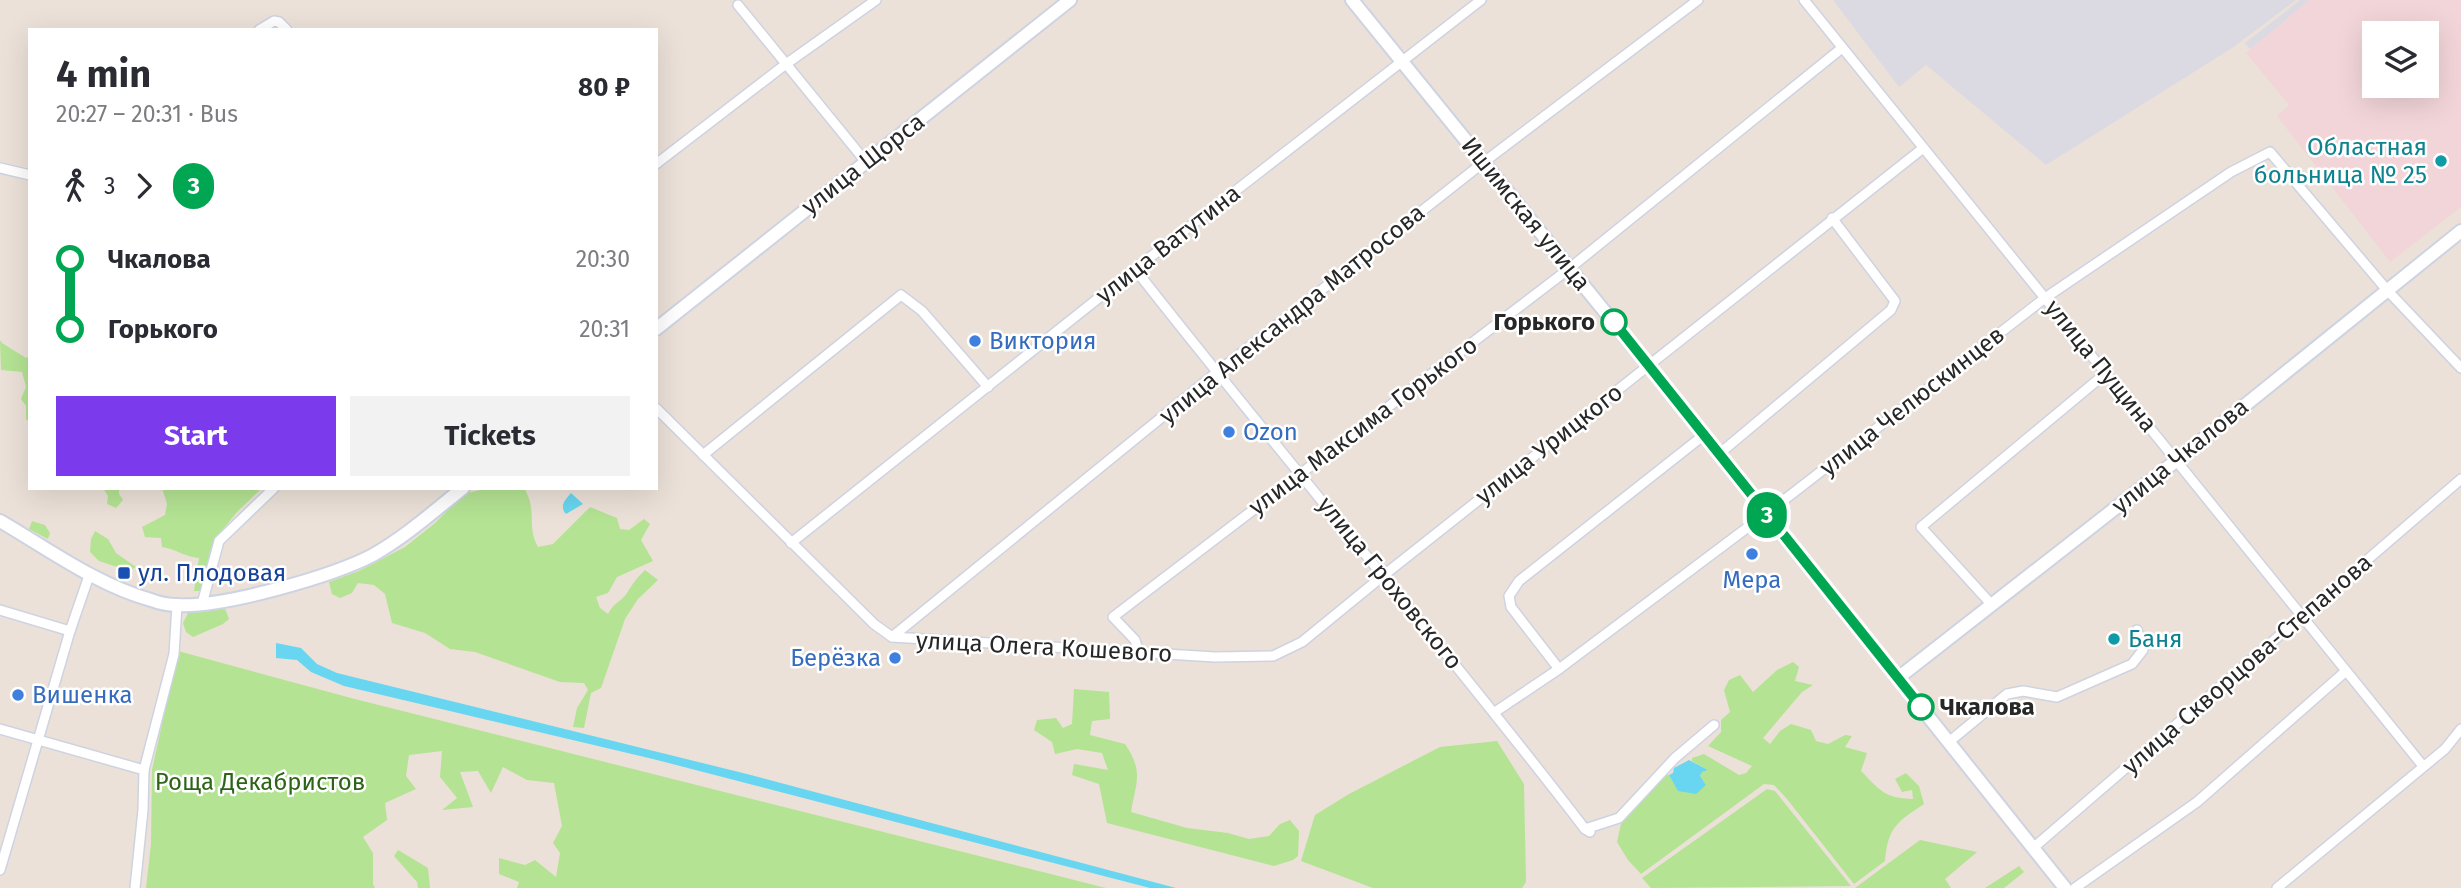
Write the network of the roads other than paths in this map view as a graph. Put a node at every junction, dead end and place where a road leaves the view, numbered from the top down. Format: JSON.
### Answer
{"nodes":[{"id":1,"x":876,"y":0,"type":"edge"},
{"id":2,"x":1070,"y":0,"type":"edge"},
{"id":3,"x":1352,"y":0,"type":"edge"},
{"id":4,"x":1481,"y":0,"type":"edge"},
{"id":5,"x":1698,"y":0,"type":"edge"},
{"id":6,"x":1804,"y":0,"type":"edge"},
{"id":7,"x":738,"y":5,"type":"dead end"},
{"id":8,"x":262,"y":28,"type":"edge"},
{"id":9,"x":285,"y":28,"type":"edge"},
{"id":10,"x":1842,"y":48,"type":"junction"},
{"id":11,"x":1401,"y":61,"type":"junction"},
{"id":12,"x":786,"y":64,"type":"junction"},
{"id":13,"x":1922,"y":149,"type":"junction"},
{"id":14,"x":658,"y":162,"type":"edge"},
{"id":15,"x":866,"y":162,"type":"junction"},
{"id":16,"x":1484,"y":162,"type":"junction"},
{"id":17,"x":0,"y":168,"type":"edge"},
{"id":18,"x":28,"y":175,"type":"edge"},
{"id":19,"x":1832,"y":218,"type":"junction"},
{"id":20,"x":2461,"y":231,"type":"edge"},
{"id":21,"x":1570,"y":268,"type":"junction"},
{"id":22,"x":1135,"y":270,"type":"junction"},
{"id":23,"x":2388,"y":290,"type":"junction"},
{"id":24,"x":2045,"y":298,"type":"junction"},
{"id":25,"x":658,"y":327,"type":"edge"},
{"id":26,"x":1648,"y":365,"type":"junction"},
{"id":27,"x":2461,"y":368,"type":"edge"},
{"id":28,"x":1216,"y":373,"type":"junction"},
{"id":29,"x":2106,"y":373,"type":"junction"},
{"id":30,"x":988,"y":387,"type":"junction"},
{"id":31,"x":658,"y":410,"type":"edge"},
{"id":32,"x":1704,"y":435,"type":"junction"},
{"id":33,"x":1719,"y":454,"type":"junction"},
{"id":34,"x":703,"y":456,"type":"junction"},
{"id":35,"x":2177,"y":460,"type":"junction"},
{"id":36,"x":1300,"y":474,"type":"junction"},
{"id":37,"x":2461,"y":479,"type":"edge"},
{"id":38,"x":273,"y":490,"type":"edge"},
{"id":39,"x":460,"y":490,"type":"edge"},
{"id":40,"x":1766,"y":513,"type":"junction"},
{"id":41,"x":0,"y":521,"type":"edge"},
{"id":42,"x":791,"y":543,"type":"junction"},
{"id":43,"x":90,"y":573,"type":"junction"},
{"id":44,"x":1384,"y":575,"type":"junction"},
{"id":45,"x":202,"y":604,"type":"junction"},
{"id":46,"x":177,"y":605,"type":"junction"},
{"id":47,"x":1992,"y":605,"type":"junction"},
{"id":48,"x":0,"y":610,"type":"edge"},
{"id":49,"x":2303,"y":617,"type":"junction"},
{"id":50,"x":2137,"y":630,"type":"dead end"},
{"id":51,"x":70,"y":631,"type":"junction"},
{"id":52,"x":892,"y":637,"type":"junction"},
{"id":53,"x":1139,"y":653,"type":"junction"},
{"id":54,"x":1273,"y":656,"type":"joint"},
{"id":55,"x":1559,"y":668,"type":"junction"},
{"id":56,"x":2346,"y":671,"type":"junction"},
{"id":57,"x":1898,"y":678,"type":"junction"},
{"id":58,"x":1496,"y":712,"type":"junction"},
{"id":59,"x":1714,"y":724,"type":"dead end"},
{"id":60,"x":0,"y":729,"type":"edge"},
{"id":61,"x":2461,"y":729,"type":"edge"},
{"id":62,"x":37,"y":740,"type":"junction"},
{"id":63,"x":1950,"y":741,"type":"junction"},
{"id":64,"x":2423,"y":766,"type":"junction"},
{"id":65,"x":144,"y":770,"type":"junction"},
{"id":66,"x":2033,"y":848,"type":"junction"},
{"id":67,"x":3,"y":849,"type":"edge"},
{"id":68,"x":0,"y":870,"type":"edge"},
{"id":69,"x":135,"y":888,"type":"edge"},
{"id":70,"x":2065,"y":888,"type":"edge"},
{"id":71,"x":2075,"y":888,"type":"edge"},
{"id":72,"x":2277,"y":888,"type":"edge"}],
"edges":[{"from":1,"to":12,"type":"street"},
{"from":2,"to":15,"type":"main road","name":"улица Щорса"},
{"from":3,"to":11,"type":"main road","name":"Ишимская улица"},
{"from":4,"to":11,"type":"street","name":"улица Ватутина"},
{"from":5,"to":16,"type":"street","name":"улица Александра Матросова"},
{"from":6,"to":10,"type":"street","name":"улица Пущина"},
{"from":7,"to":12,"type":"street"},
{"from":8,"to":9,"type":"street"},
{"from":10,"to":13,"type":"street","name":"улица Пущина"},
{"from":10,"to":21,"type":"street","name":"улица Максима Горького"},
{"from":11,"to":16,"type":"main road","name":"Ишимская улица"},
{"from":11,"to":22,"type":"street","name":"улица Ватутина"},
{"from":12,"to":14,"type":"street"},
{"from":12,"to":15,"type":"street"},
{"from":13,"to":19,"type":"street","name":"улица Урицкого"},
{"from":13,"to":24,"type":"street","name":"улица Пущина"},
{"from":15,"to":25,"type":"main road","name":"улица Щорса"},
{"from":16,"to":21,"type":"main road","name":"Ишимская улица"},
{"from":16,"to":28,"type":"street","name":"улица Александра Матросова"},
{"from":17,"to":18,"type":"street"},
{"from":19,"to":26,"type":"street","name":"улица Урицкого"},
{"from":19,"to":33,"type":"street"},
{"from":20,"to":23,"type":"main road","name":"улица Чкалова"},
{"from":21,"to":26,"type":"main road","name":"Ишимская улица"},
{"from":21,"to":36,"type":"street","name":"улица Максима Горького"},
{"from":22,"to":28,"type":"street","name":"улица Гроховского"},
{"from":22,"to":30,"type":"street","name":"улица Ватутина"},
{"from":23,"to":24,"type":"street","name":"улица Челюскинцев"},
{"from":23,"to":27,"type":"street"},
{"from":23,"to":35,"type":"main road","name":"улица Чкалова"},
{"from":24,"to":29,"type":"street","name":"улица Пущина"},
{"from":24,"to":40,"type":"street","name":"улица Челюскинцев"},
{"from":26,"to":32,"type":"main road","name":"Ишимская улица"},
{"from":26,"to":44,"type":"street","name":"улица Урицкого"},
{"from":28,"to":36,"type":"street","name":"улица Гроховского"},
{"from":28,"to":52,"type":"street","name":"улица Александра Матросова"},
{"from":29,"to":35,"type":"street","name":"улица Пущина"},
{"from":29,"to":47,"type":"street"},
{"from":30,"to":34,"type":"street"},
{"from":30,"to":42,"type":"street","name":"улица Ватутина"},
{"from":31,"to":34,"type":"street","name":"улица Олега Кошевого"},
{"from":32,"to":33,"type":"main road","name":"Ишимская улица"},
{"from":32,"to":55,"type":"street"},
{"from":33,"to":40,"type":"main road","name":"Ишимская улица"},
{"from":34,"to":42,"type":"street","name":"улица Олега Кошевого"},
{"from":35,"to":47,"type":"main road","name":"улица Чкалова"},
{"from":35,"to":49,"type":"street","name":"улица Пущина"},
{"from":36,"to":44,"type":"street","name":"улица Гроховского"},
{"from":36,"to":53,"type":"street","name":"улица Максима Горького"},
{"from":37,"to":49,"type":"street","name":"улица Скворцова-Степанова"},
{"from":38,"to":45,"type":"street"},
{"from":39,"to":45,"type":"main road"},
{"from":40,"to":55,"type":"street","name":"улица Челюскинцев"},
{"from":40,"to":57,"type":"main road","name":"Ишимская улица"},
{"from":41,"to":43,"type":"main road"},
{"from":42,"to":52,"type":"street","name":"улица Олега Кошевого"},
{"from":43,"to":46,"type":"main road"},
{"from":43,"to":51,"type":"street"},
{"from":44,"to":54,"type":"street","name":"улица Урицкого"},
{"from":44,"to":58,"type":"street","name":"улица Гроховского"},
{"from":45,"to":46,"type":"main road"},
{"from":46,"to":65,"type":"street"},
{"from":47,"to":57,"type":"main road","name":"улица Чкалова"},
{"from":48,"to":51,"type":"street"},
{"from":49,"to":56,"type":"street","name":"улица Пущина"},
{"from":49,"to":66,"type":"street","name":"улица Скворцова-Степанова"},
{"from":50,"to":63,"type":"street"},
{"from":51,"to":62,"type":"street"},
{"from":52,"to":53,"type":"street","name":"улица Олега Кошевого"},
{"from":53,"to":54,"type":"street","name":"улица Олега Кошевого"},
{"from":55,"to":58,"type":"street","name":"улица Челюскинцев"},
{"from":56,"to":64,"type":"street","name":"улица Пущина"},
{"from":56,"to":71,"type":"street"},
{"from":57,"to":63,"type":"main road","name":"Ишимская улица"},
{"from":58,"to":59,"type":"street","name":"улица Гроховского"},
{"from":60,"to":62,"type":"street"},
{"from":61,"to":64,"type":"street"},
{"from":62,"to":65,"type":"street"},
{"from":62,"to":67,"type":"street"},
{"from":63,"to":66,"type":"main road","name":"Ишимская улица"},
{"from":64,"to":72,"type":"street"},
{"from":65,"to":69,"type":"street"},
{"from":66,"to":70,"type":"main road","name":"Ишимская улица"},
{"from":67,"to":68,"type":"street"}]}
